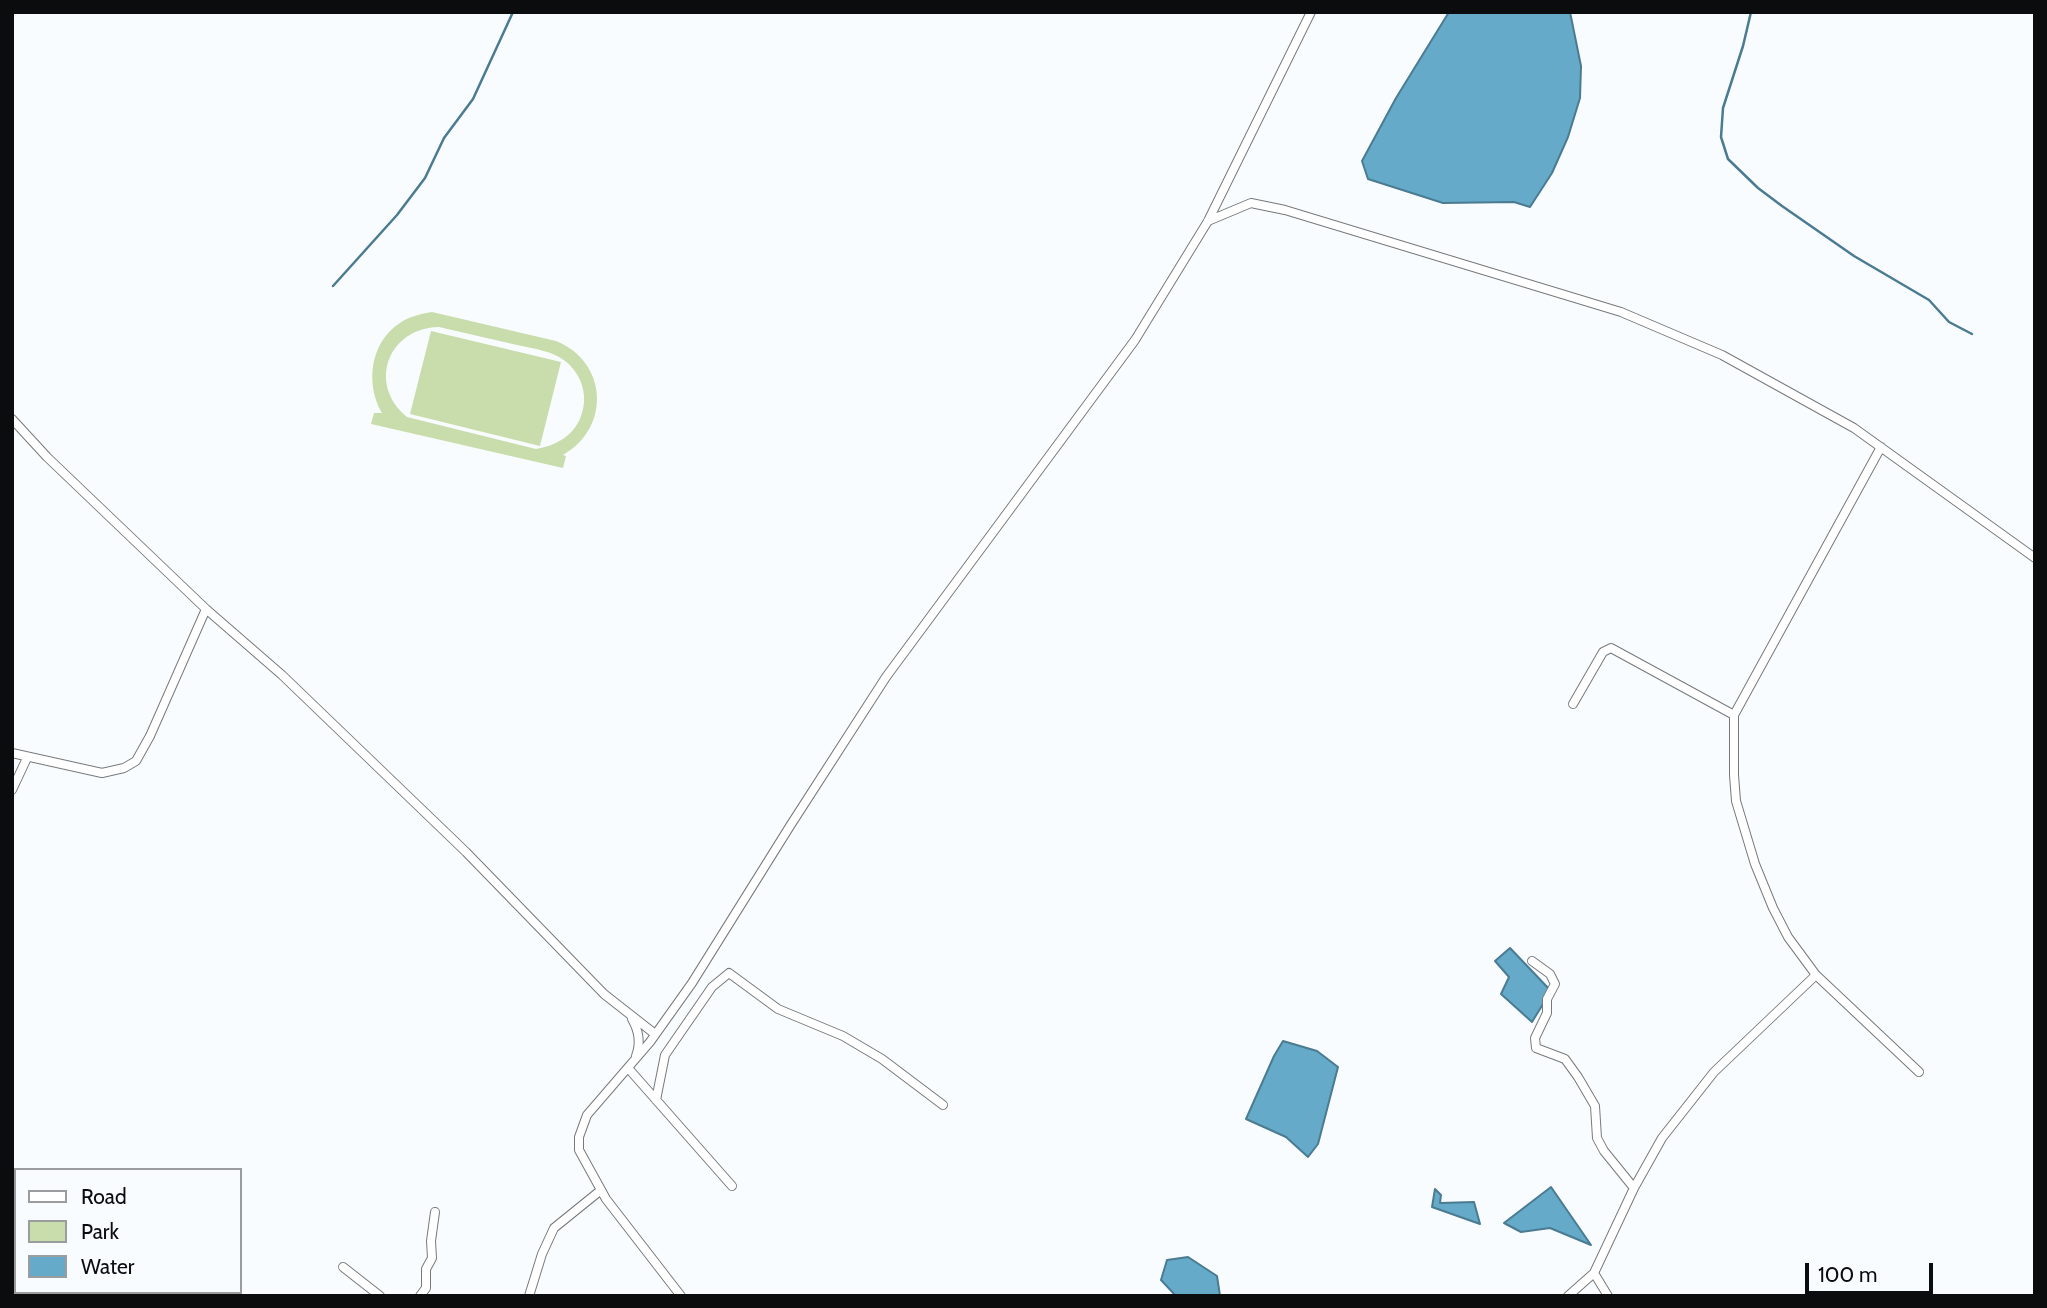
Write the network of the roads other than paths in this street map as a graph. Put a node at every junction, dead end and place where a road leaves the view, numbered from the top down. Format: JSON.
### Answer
{"nodes":[{"id":1,"x":1311,"y":12,"type":"edge"},
{"id":2,"x":1208,"y":221,"type":"junction"},
{"id":3,"x":12,"y":419,"type":"edge"},
{"id":4,"x":1881,"y":447,"type":"junction"},
{"id":5,"x":2035,"y":558,"type":"edge"},
{"id":6,"x":206,"y":609,"type":"junction"},
{"id":7,"x":1573,"y":704,"type":"dead end"},
{"id":8,"x":1734,"y":715,"type":"junction"},
{"id":9,"x":12,"y":753,"type":"edge"},
{"id":10,"x":27,"y":758,"type":"junction"},
{"id":11,"x":12,"y":789,"type":"edge"},
{"id":12,"x":1532,"y":961,"type":"dead end"},
{"id":13,"x":1816,"y":975,"type":"junction"},
{"id":14,"x":626,"y":1011,"type":"junction"},
{"id":15,"x":655,"y":1034,"type":"junction"},
{"id":16,"x":630,"y":1065,"type":"junction"},
{"id":17,"x":1919,"y":1072,"type":"dead end"},
{"id":18,"x":656,"y":1100,"type":"junction"},
{"id":19,"x":943,"y":1105,"type":"dead end"},
{"id":20,"x":732,"y":1186,"type":"dead end"},
{"id":21,"x":1634,"y":1188,"type":"junction"},
{"id":22,"x":601,"y":1190,"type":"junction"},
{"id":23,"x":435,"y":1212,"type":"dead end"},
{"id":24,"x":343,"y":1267,"type":"dead end"},
{"id":25,"x":1594,"y":1273,"type":"junction"},
{"id":26,"x":380,"y":1296,"type":"edge"},
{"id":27,"x":420,"y":1296,"type":"edge"},
{"id":28,"x":529,"y":1296,"type":"edge"},
{"id":29,"x":681,"y":1296,"type":"edge"},
{"id":30,"x":1568,"y":1296,"type":"edge"},
{"id":31,"x":1608,"y":1296,"type":"edge"}],
"edges":[{"from":1,"to":2,"type":"street"},
{"from":2,"to":4,"type":"street"},
{"from":2,"to":15,"type":"street"},
{"from":3,"to":6,"type":"street"},
{"from":4,"to":5,"type":"street"},
{"from":4,"to":8,"type":"street"},
{"from":6,"to":10,"type":"street"},
{"from":6,"to":14,"type":"street"},
{"from":7,"to":8,"type":"street"},
{"from":8,"to":13,"type":"street"},
{"from":9,"to":10,"type":"street"},
{"from":10,"to":11,"type":"street"},
{"from":12,"to":21,"type":"street"},
{"from":13,"to":17,"type":"street"},
{"from":13,"to":21,"type":"street"},
{"from":14,"to":15,"type":"street"},
{"from":14,"to":16,"type":"street"},
{"from":15,"to":16,"type":"street"},
{"from":16,"to":18,"type":"street"},
{"from":16,"to":22,"type":"street"},
{"from":18,"to":19,"type":"street"},
{"from":18,"to":20,"type":"street"},
{"from":21,"to":25,"type":"street"},
{"from":22,"to":28,"type":"street"},
{"from":22,"to":29,"type":"street"},
{"from":23,"to":27,"type":"street"},
{"from":24,"to":26,"type":"street"},
{"from":25,"to":30,"type":"street"},
{"from":25,"to":31,"type":"street"}]}
